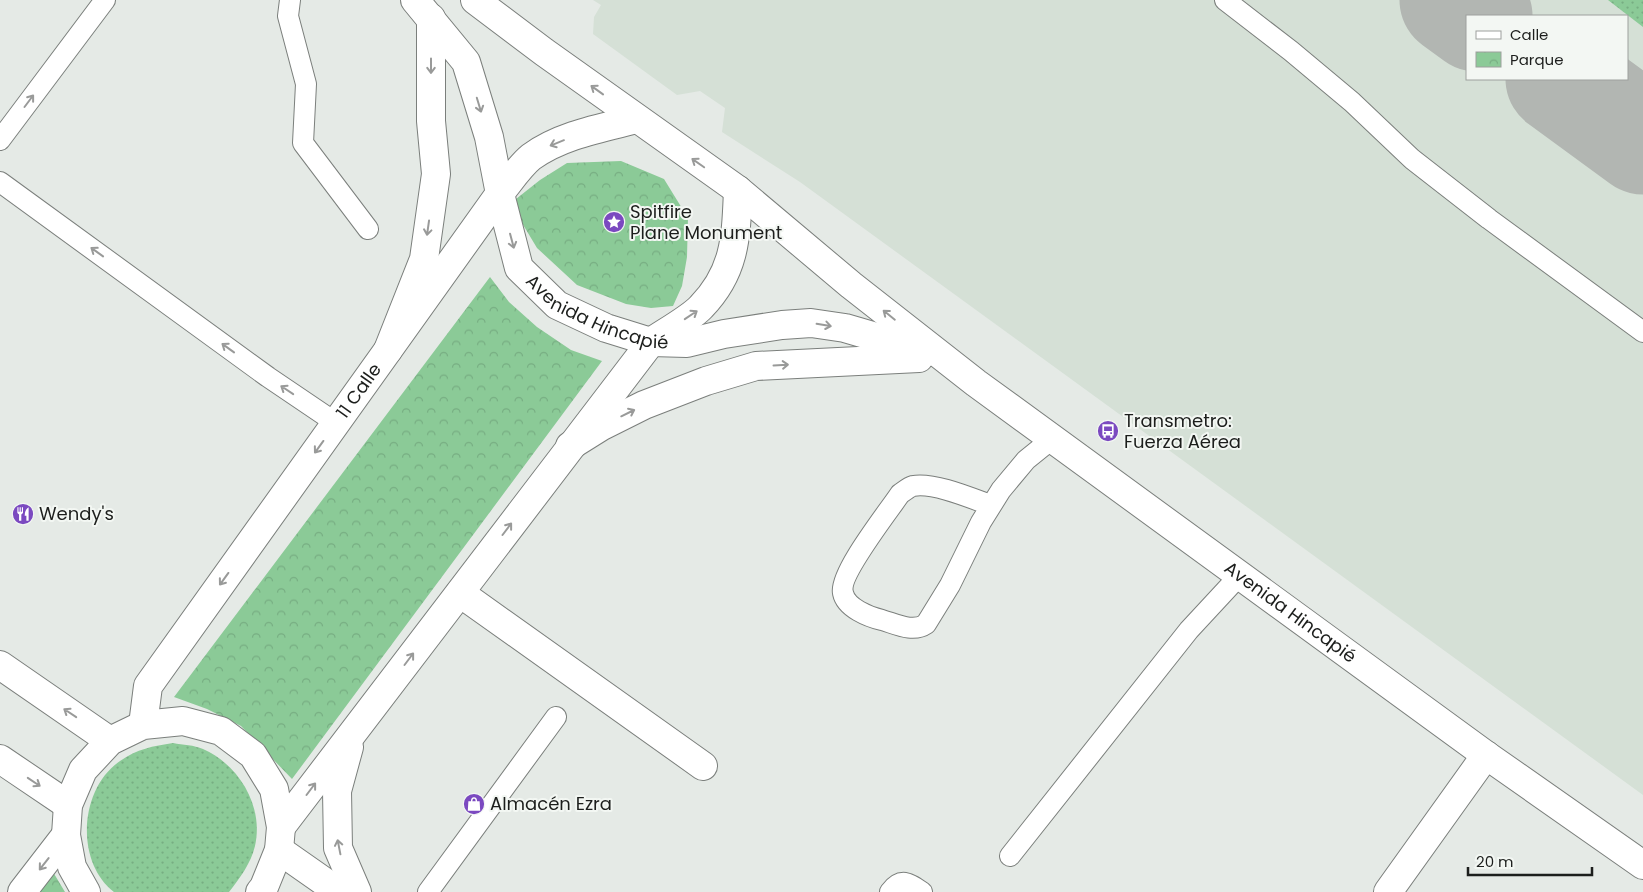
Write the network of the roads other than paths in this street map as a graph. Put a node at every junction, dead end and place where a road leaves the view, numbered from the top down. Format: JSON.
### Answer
{"nodes":[{"id":1,"x":105,"y":0,"type":"edge"},
{"id":2,"x":290,"y":0,"type":"edge"},
{"id":3,"x":475,"y":0,"type":"edge"},
{"id":4,"x":1225,"y":0,"type":"edge"},
{"id":5,"x":423,"y":9,"type":"edge"},
{"id":6,"x":637,"y":119,"type":"junction"},
{"id":7,"x":0,"y":140,"type":"edge"},
{"id":8,"x":0,"y":182,"type":"edge"},
{"id":9,"x":738,"y":190,"type":"junction"},
{"id":10,"x":500,"y":194,"type":"junction"},
{"id":11,"x":368,"y":229,"type":"dead end"},
{"id":12,"x":1643,"y":332,"type":"edge"},
{"id":13,"x":651,"y":342,"type":"junction"},
{"id":14,"x":388,"y":350,"type":"junction"},
{"id":15,"x":940,"y":356,"type":"junction"},
{"id":16,"x":336,"y":423,"type":"junction"},
{"id":17,"x":1052,"y":438,"type":"junction"},
{"id":18,"x":570,"y":446,"type":"junction"},
{"id":19,"x":990,"y":505,"type":"junction"},
{"id":20,"x":1240,"y":575,"type":"junction"},
{"id":21,"x":460,"y":592,"type":"junction"},
{"id":22,"x":0,"y":665,"type":"edge"},
{"id":23,"x":556,"y":717,"type":"dead end"},
{"id":24,"x":143,"y":725,"type":"junction"},
{"id":25,"x":351,"y":735,"type":"junction"},
{"id":26,"x":110,"y":741,"type":"junction"},
{"id":27,"x":1486,"y":755,"type":"junction"},
{"id":28,"x":0,"y":760,"type":"edge"},
{"id":29,"x":703,"y":766,"type":"dead end"},
{"id":30,"x":68,"y":805,"type":"junction"},
{"id":31,"x":66,"y":835,"type":"junction"},
{"id":32,"x":280,"y":839,"type":"junction"},
{"id":33,"x":1010,"y":856,"type":"dead end"},
{"id":34,"x":1643,"y":865,"type":"edge"},
{"id":35,"x":22,"y":892,"type":"edge"},
{"id":36,"x":86,"y":892,"type":"edge"},
{"id":37,"x":260,"y":892,"type":"edge"},
{"id":38,"x":339,"y":892,"type":"edge"},
{"id":39,"x":357,"y":892,"type":"edge"},
{"id":40,"x":428,"y":892,"type":"edge"},
{"id":41,"x":890,"y":892,"type":"edge"},
{"id":42,"x":922,"y":892,"type":"edge"},
{"id":43,"x":1388,"y":892,"type":"edge"}],
"edges":[{"from":7,"to":1,"type":"lane","one_way":true},
{"from":2,"to":11,"type":"lane"},
{"from":6,"to":3,"type":"main road","name":"Avenida Hincapié","one_way":true},
{"from":4,"to":12,"type":"lane"},
{"from":5,"to":10,"type":"main road","name":"Avenida Hincapié","one_way":true},
{"from":5,"to":14,"type":"main road","one_way":true},
{"from":9,"to":6,"type":"main road","name":"Avenida Hincapié","one_way":true},
{"from":6,"to":10,"type":"main road","name":"11 Calle","one_way":true},
{"from":16,"to":8,"type":"lane","one_way":true},
{"from":13,"to":9,"type":"main road","one_way":true},
{"from":15,"to":9,"type":"main road","name":"Avenida Hincapié","one_way":true},
{"from":10,"to":13,"type":"main road","name":"Avenida Hincapié","one_way":true},
{"from":10,"to":14,"type":"main road","name":"11 Calle"},
{"from":13,"to":15,"type":"main road","name":"Avenida Hincapié","one_way":true},
{"from":13,"to":18,"type":"main road"},
{"from":14,"to":16,"type":"main road","name":"11 Calle"},
{"from":15,"to":17,"type":"main road","name":"Avenida Hincapié"},
{"from":18,"to":15,"type":"main road","one_way":true},
{"from":16,"to":24,"type":"main road","name":"11 Calle","one_way":true},
{"from":17,"to":19,"type":"lane"},
{"from":17,"to":20,"type":"main road","name":"Avenida Hincapié"},
{"from":21,"to":18,"type":"main road","one_way":true},
{"from":19,"to":19,"type":"lane"},
{"from":20,"to":27,"type":"main road","name":"Avenida Hincapié"},
{"from":20,"to":33,"type":"lane"},
{"from":25,"to":21,"type":"main road","one_way":true},
{"from":21,"to":29,"type":"main road"},
{"from":26,"to":22,"type":"main road","one_way":true},
{"from":23,"to":40,"type":"lane"},
{"from":24,"to":26,"type":"main road"},
{"from":24,"to":32,"type":"main road"},
{"from":32,"to":25,"type":"main road","one_way":true},
{"from":39,"to":25,"type":"main road","one_way":true},
{"from":26,"to":30,"type":"main road"},
{"from":27,"to":34,"type":"main road","name":"Avenida Hincapié"},
{"from":27,"to":43,"type":"main road"},
{"from":28,"to":30,"type":"main road","one_way":true},
{"from":30,"to":31,"type":"main road"},
{"from":31,"to":35,"type":"main road","one_way":true},
{"from":31,"to":36,"type":"main road"},
{"from":32,"to":37,"type":"main road"},
{"from":32,"to":38,"type":"main road"},
{"from":41,"to":42,"type":"lane"}]}
